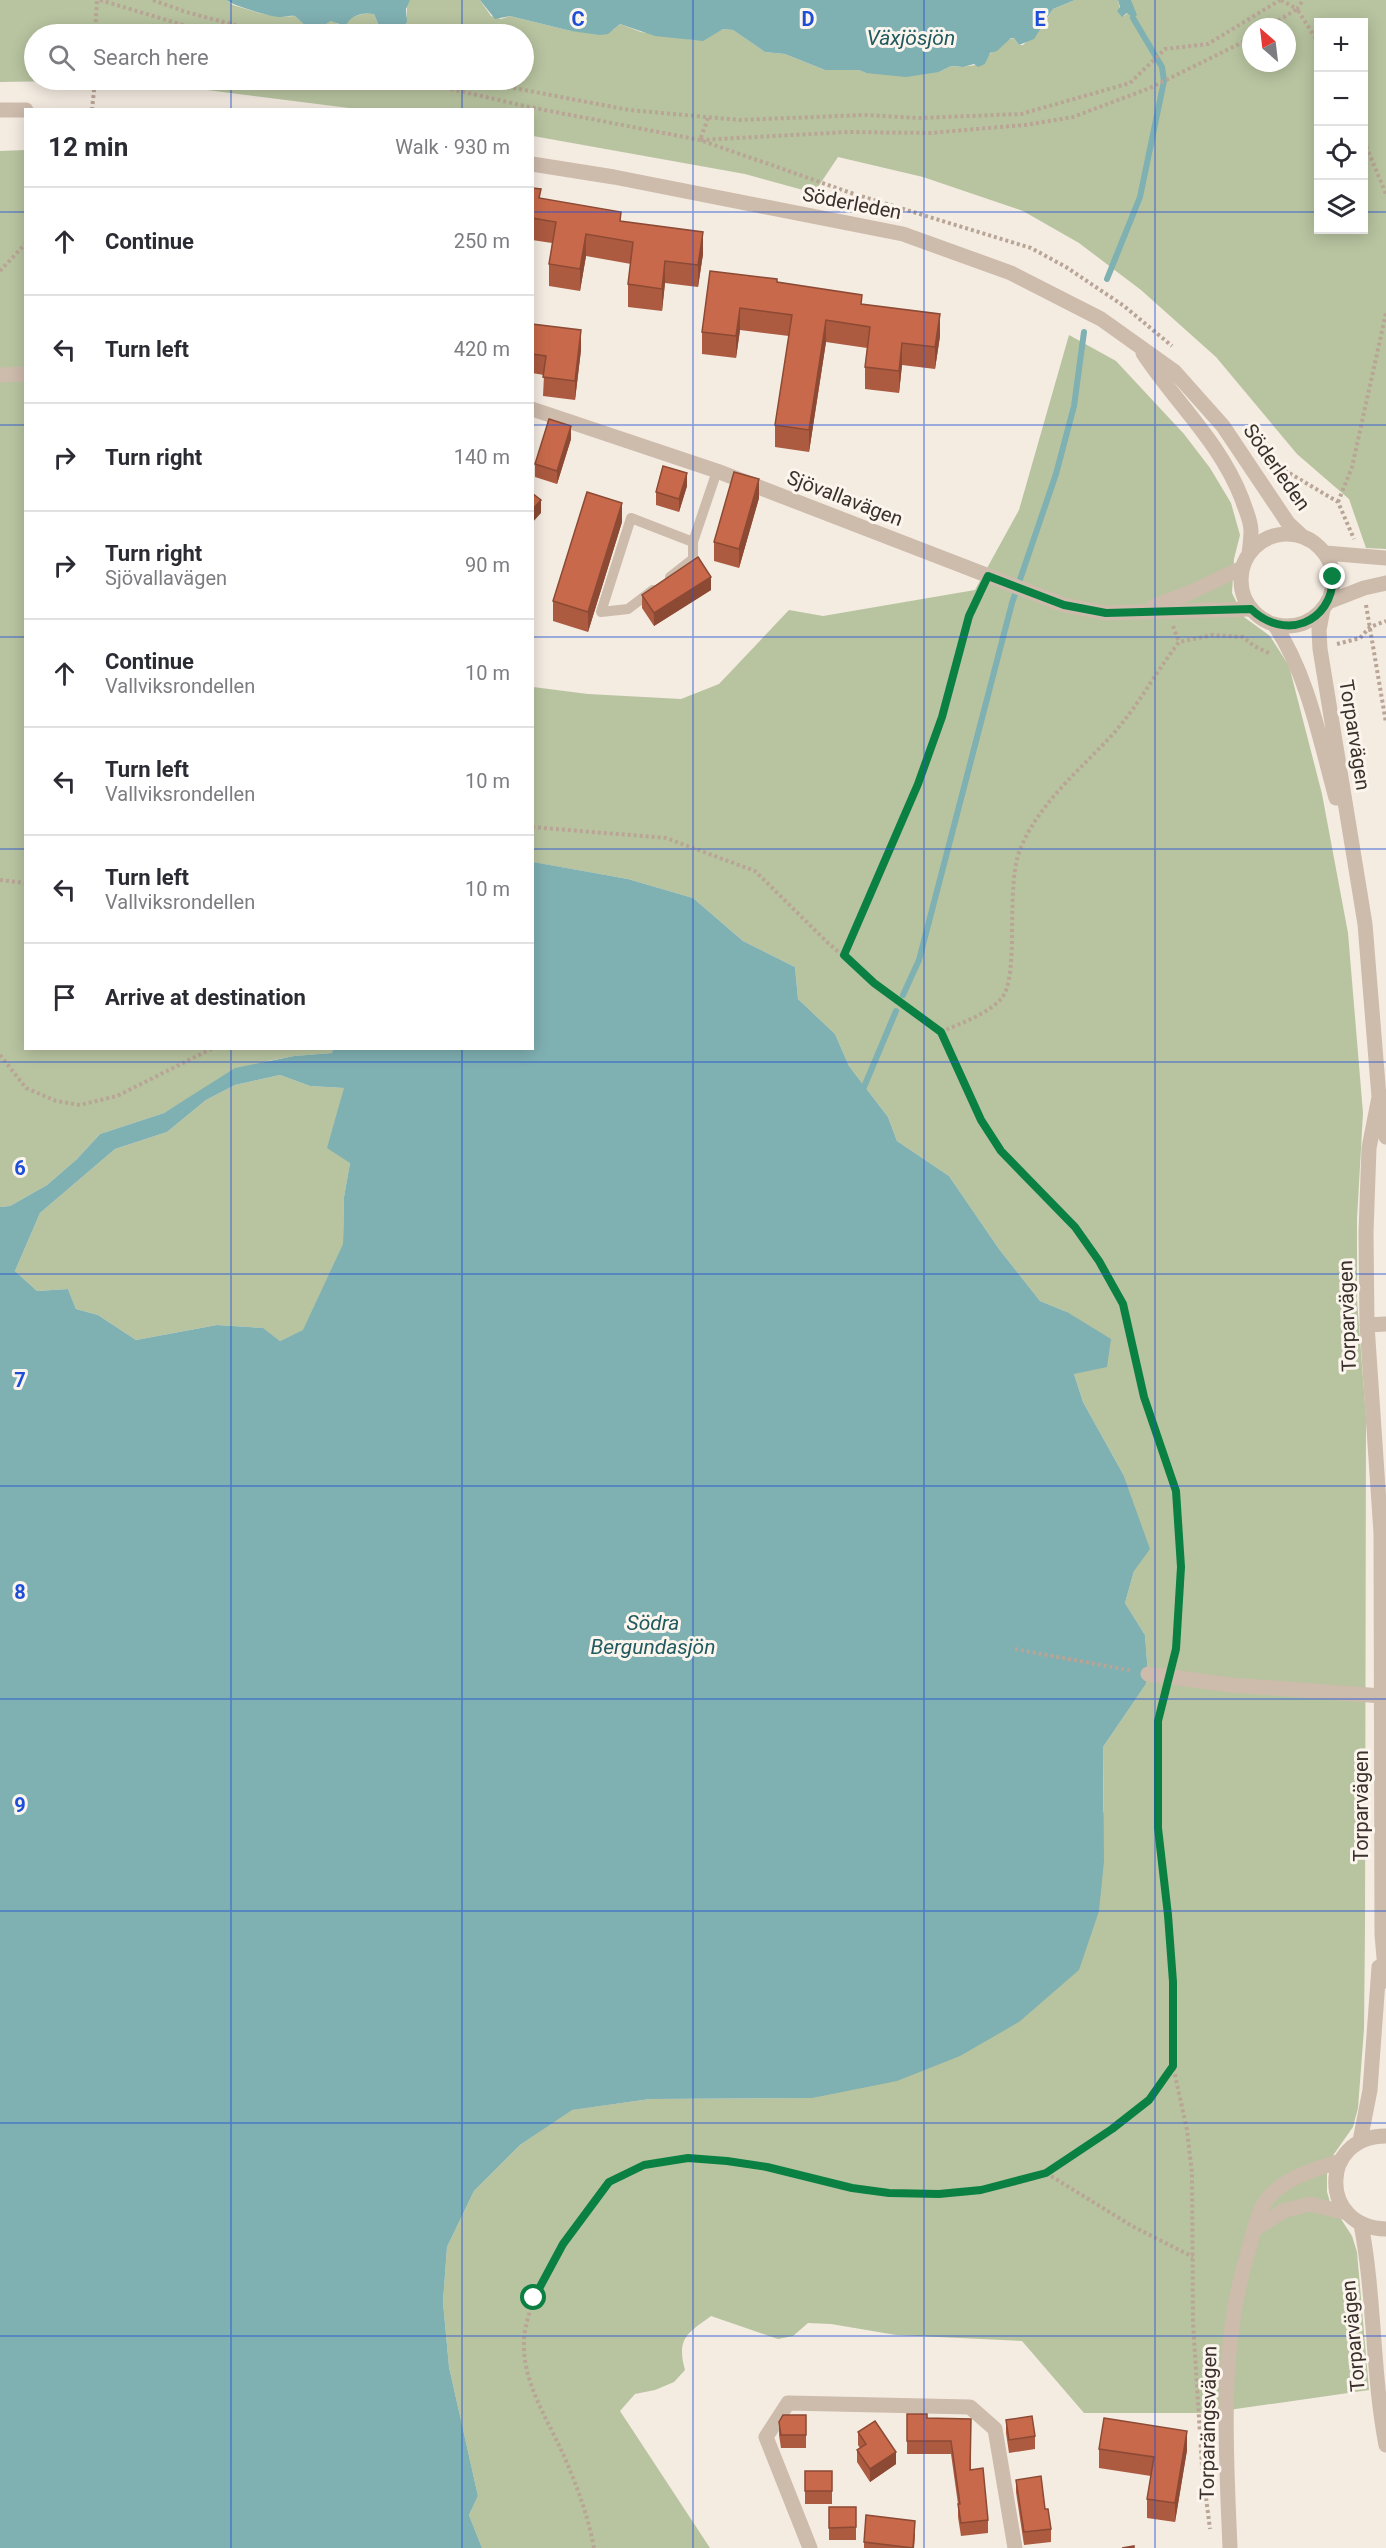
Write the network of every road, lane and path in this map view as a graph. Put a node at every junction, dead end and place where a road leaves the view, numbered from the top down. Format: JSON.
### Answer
{"nodes":[{"id":1,"x":98,"y":0,"type":"edge"},
{"id":2,"x":153,"y":0,"type":"edge"},
{"id":3,"x":1280,"y":0,"type":"edge"},
{"id":4,"x":1303,"y":0,"type":"edge"},
{"id":5,"x":1297,"y":9,"type":"junction"},
{"id":6,"x":1282,"y":18,"type":"edge"},
{"id":7,"x":96,"y":24,"type":"edge"},
{"id":8,"x":179,"y":24,"type":"edge"},
{"id":9,"x":231,"y":24,"type":"edge"},
{"id":10,"x":1314,"y":36,"type":"edge"},
{"id":11,"x":1242,"y":42,"type":"edge"},
{"id":12,"x":94,"y":90,"type":"edge"},
{"id":13,"x":455,"y":90,"type":"edge"},
{"id":14,"x":524,"y":90,"type":"edge"},
{"id":15,"x":92,"y":108,"type":"edge"},
{"id":16,"x":0,"y":110,"type":"edge"},
{"id":17,"x":24,"y":110,"type":"edge"},
{"id":18,"x":708,"y":118,"type":"junction"},
{"id":19,"x":700,"y":140,"type":"junction"},
{"id":20,"x":1368,"y":151,"type":"edge"},
{"id":21,"x":534,"y":164,"type":"edge"},
{"id":22,"x":1386,"y":194,"type":"edge"},
{"id":23,"x":24,"y":245,"type":"edge"},
{"id":24,"x":0,"y":271,"type":"edge"},
{"id":25,"x":1386,"y":313,"type":"edge"},
{"id":26,"x":1140,"y":348,"type":"junction"},
{"id":27,"x":1180,"y":353,"type":"dead end"},
{"id":28,"x":24,"y":374,"type":"edge"},
{"id":29,"x":0,"y":375,"type":"edge"},
{"id":30,"x":534,"y":410,"type":"edge"},
{"id":31,"x":1267,"y":460,"type":"dead end"},
{"id":32,"x":717,"y":471,"type":"junction"},
{"id":33,"x":1338,"y":502,"type":"junction"},
{"id":34,"x":1302,"y":536,"type":"junction"},
{"id":35,"x":693,"y":542,"type":"junction"},
{"id":36,"x":1325,"y":553,"type":"junction"},
{"id":37,"x":1362,"y":557,"type":"junction"},
{"id":38,"x":1386,"y":558,"type":"edge"},
{"id":39,"x":1246,"y":561,"type":"junction"},
{"id":40,"x":988,"y":576,"type":"junction"},
{"id":41,"x":1386,"y":583,"type":"edge"},
{"id":42,"x":1364,"y":588,"type":"junction"},
{"id":43,"x":1325,"y":606,"type":"junction"},
{"id":44,"x":1251,"y":609,"type":"junction"},
{"id":45,"x":1143,"y":610,"type":"junction"},
{"id":46,"x":1386,"y":621,"type":"edge"},
{"id":47,"x":1274,"y":624,"type":"junction"},
{"id":48,"x":1370,"y":627,"type":"junction"},
{"id":49,"x":1277,"y":656,"type":"dead end"},
{"id":50,"x":1386,"y":723,"type":"edge"},
{"id":51,"x":534,"y":827,"type":"edge"},
{"id":52,"x":1356,"y":867,"type":"junction"},
{"id":53,"x":0,"y":880,"type":"edge"},
{"id":54,"x":24,"y":883,"type":"edge"},
{"id":55,"x":844,"y":955,"type":"junction"},
{"id":56,"x":941,"y":1032,"type":"junction"},
{"id":57,"x":209,"y":1050,"type":"edge"},
{"id":58,"x":0,"y":1055,"type":"edge"},
{"id":59,"x":1378,"y":1097,"type":"junction"},
{"id":60,"x":1386,"y":1137,"type":"edge"},
{"id":61,"x":1386,"y":1324,"type":"edge"},
{"id":62,"x":1367,"y":1325,"type":"junction"},
{"id":63,"x":1386,"y":1472,"type":"edge"},
{"id":64,"x":1381,"y":1533,"type":"junction"},
{"id":65,"x":1016,"y":1649,"type":"dead end"},
{"id":66,"x":1148,"y":1674,"type":"joint"},
{"id":67,"x":1169,"y":1677,"type":"junction"},
{"id":68,"x":1382,"y":1696,"type":"junction"},
{"id":69,"x":1382,"y":1934,"type":"junction"},
{"id":70,"x":1386,"y":1982,"type":"edge"},
{"id":71,"x":1173,"y":2066,"type":"junction"},
{"id":72,"x":1386,"y":2136,"type":"edge"},
{"id":73,"x":1360,"y":2141,"type":"junction"},
{"id":74,"x":1341,"y":2161,"type":"junction"},
{"id":75,"x":1046,"y":2173,"type":"junction"},
{"id":76,"x":1347,"y":2213,"type":"junction"},
{"id":77,"x":1361,"y":2224,"type":"junction"},
{"id":78,"x":1255,"y":2229,"type":"junction"},
{"id":79,"x":1386,"y":2229,"type":"edge"},
{"id":80,"x":1193,"y":2257,"type":"junction"},
{"id":81,"x":1386,"y":2445,"type":"edge"},
{"id":82,"x":1211,"y":2536,"type":"dead end"},
{"id":83,"x":594,"y":2548,"type":"edge"},
{"id":84,"x":810,"y":2548,"type":"edge"},
{"id":85,"x":1015,"y":2548,"type":"edge"},
{"id":86,"x":1230,"y":2548,"type":"edge"}],
"edges":[{"from":1,"to":7,"type":"path"},
{"from":1,"to":8,"type":"path"},
{"from":2,"to":9,"type":"path"},
{"from":3,"to":5,"type":"path"},
{"from":3,"to":18,"type":"path"},
{"from":4,"to":5,"type":"path"},
{"from":5,"to":6,"type":"path"},
{"from":5,"to":10,"type":"path"},
{"from":11,"to":19,"type":"path"},
{"from":12,"to":15,"type":"path"},
{"from":13,"to":19,"type":"path"},
{"from":14,"to":18,"type":"path"},
{"from":16,"to":17,"type":"street"},
{"from":18,"to":19,"type":"path"},
{"from":19,"to":27,"type":"path"},
{"from":20,"to":22,"type":"path"},
{"from":21,"to":26,"type":"street","name":"Söderleden"},
{"from":23,"to":24,"type":"path"},
{"from":25,"to":33,"type":"path"},
{"from":26,"to":34,"type":"street","name":"Söderleden"},
{"from":26,"to":39,"type":"street","name":"Söderleden"},
{"from":28,"to":29,"type":"street"},
{"from":30,"to":32,"type":"street","name":"Sjövallavägen"},
{"from":31,"to":33,"type":"path"},
{"from":32,"to":35,"type":"lane"},
{"from":32,"to":40,"type":"street","name":"Sjövallavägen"},
{"from":33,"to":37,"type":"path"},
{"from":34,"to":36,"type":"street"},
{"from":34,"to":39,"type":"street"},
{"from":35,"to":35,"type":"lane"},
{"from":36,"to":37,"type":"street"},
{"from":36,"to":43,"type":"street"},
{"from":37,"to":38,"type":"street"},
{"from":39,"to":44,"type":"street"},
{"from":39,"to":45,"type":"street","name":"Sjövallavägen"},
{"from":40,"to":45,"type":"street","name":"Sjövallavägen"},
{"from":40,"to":55,"type":"path"},
{"from":41,"to":42,"type":"street"},
{"from":42,"to":43,"type":"street"},
{"from":42,"to":48,"type":"path"},
{"from":43,"to":47,"type":"street"},
{"from":43,"to":52,"type":"street","name":"Torparvägen"},
{"from":44,"to":45,"type":"street","name":"Sjövallavägen"},
{"from":44,"to":47,"type":"street"},
{"from":46,"to":48,"type":"path"},
{"from":47,"to":52,"type":"street","name":"Torparvägen"},
{"from":48,"to":50,"type":"path"},
{"from":49,"to":56,"type":"path"},
{"from":51,"to":55,"type":"path"},
{"from":52,"to":59,"type":"street","name":"Torparvägen"},
{"from":53,"to":54,"type":"path"},
{"from":55,"to":56,"type":"path"},
{"from":56,"to":67,"type":"path"},
{"from":57,"to":58,"type":"path"},
{"from":59,"to":60,"type":"street","name":"Torparvägen"},
{"from":59,"to":62,"type":"street","name":"Torparvägen"},
{"from":61,"to":62,"type":"street"},
{"from":62,"to":64,"type":"street","name":"Torparvägen"},
{"from":63,"to":64,"type":"street","name":"Torparvägen"},
{"from":64,"to":68,"type":"street","name":"Torparvägen"},
{"from":65,"to":66,"type":"path"},
{"from":66,"to":67,"type":"street"},
{"from":67,"to":68,"type":"street"},
{"from":67,"to":71,"type":"path"},
{"from":68,"to":69,"type":"street","name":"Torparvägen"},
{"from":69,"to":70,"type":"street","name":"Torparvägen"},
{"from":69,"to":73,"type":"street","name":"Torparvägen"},
{"from":71,"to":75,"type":"path"},
{"from":71,"to":80,"type":"path"},
{"from":72,"to":73,"type":"street"},
{"from":73,"to":74,"type":"street"},
{"from":74,"to":76,"type":"street"},
{"from":74,"to":78,"type":"street","name":"Torparängsvägen"},
{"from":75,"to":80,"type":"path"},
{"from":75,"to":83,"type":"path"},
{"from":76,"to":77,"type":"street"},
{"from":76,"to":78,"type":"street"},
{"from":77,"to":79,"type":"street"},
{"from":77,"to":81,"type":"street","name":"Torparvägen"},
{"from":78,"to":86,"type":"street","name":"Torparängsvägen"},
{"from":80,"to":82,"type":"path"},
{"from":84,"to":85,"type":"street"}]}
